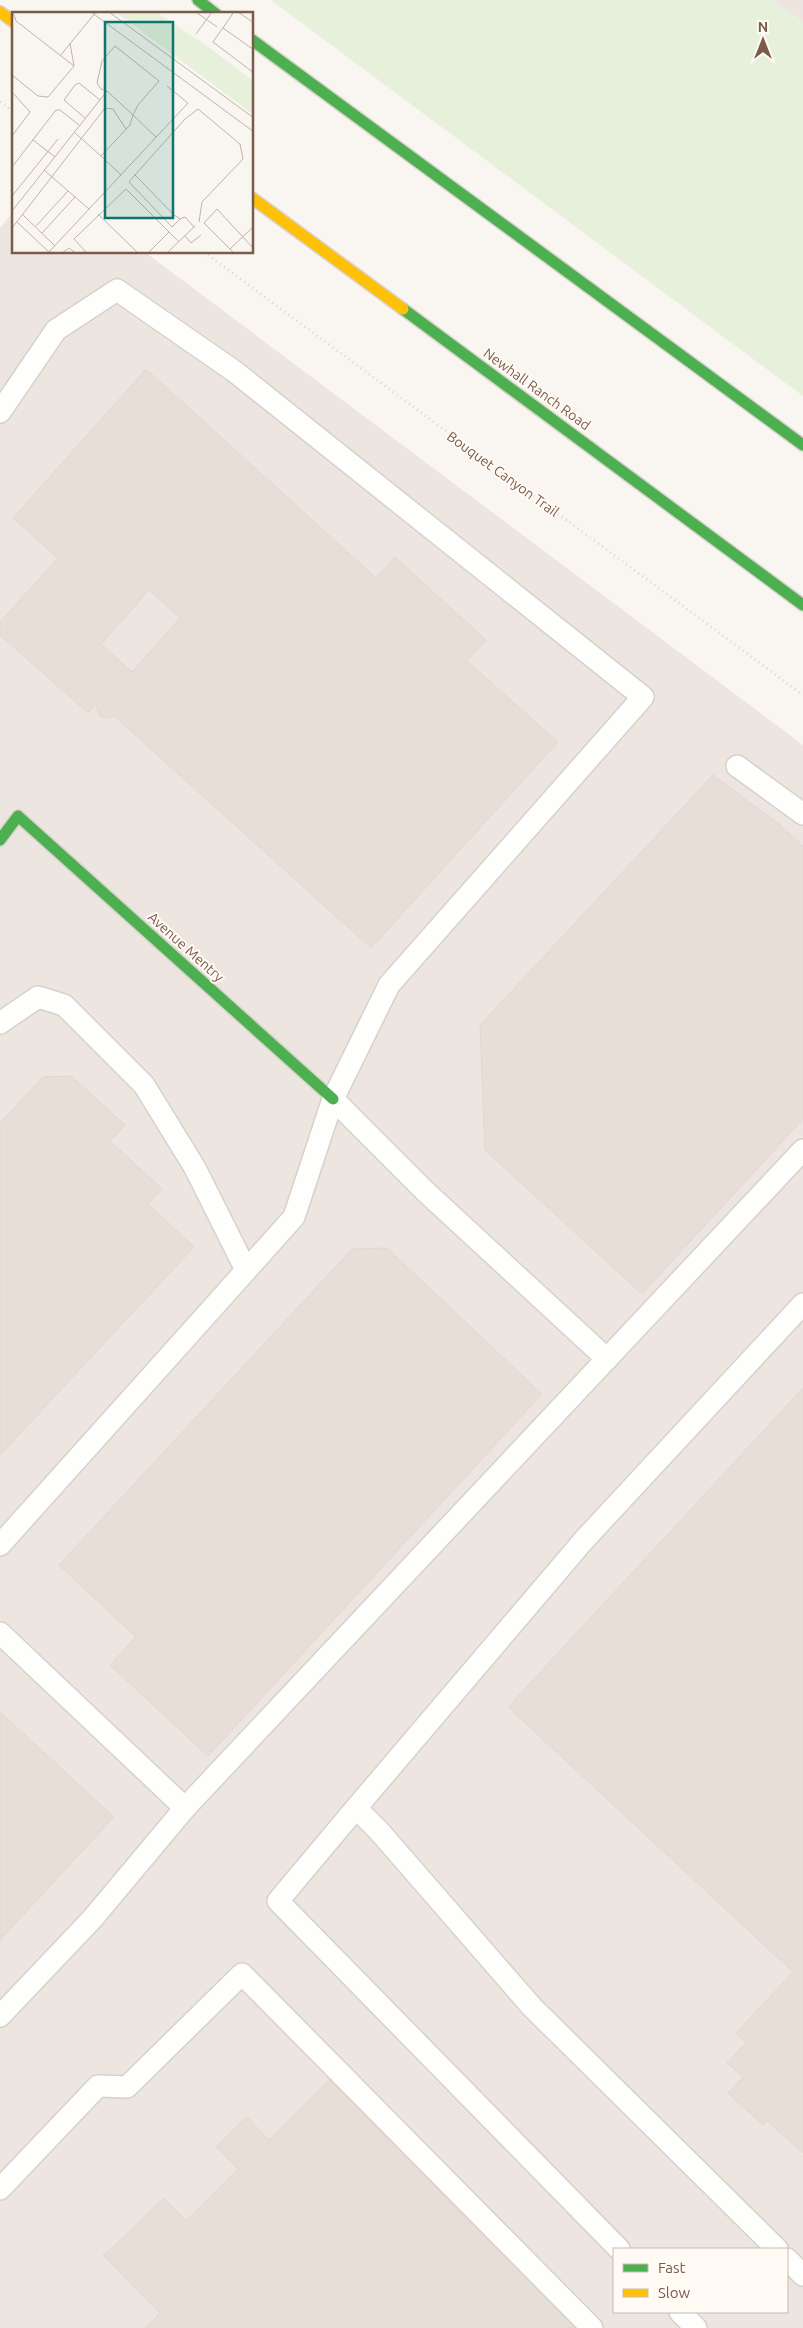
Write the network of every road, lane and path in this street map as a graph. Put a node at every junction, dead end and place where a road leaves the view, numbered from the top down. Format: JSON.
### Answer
{"nodes":[{"id":1,"x":198,"y":0,"type":"edge"},
{"id":2,"x":0,"y":12,"type":"edge"},
{"id":3,"x":213,"y":12,"type":"edge"},
{"id":4,"x":12,"y":21,"type":"edge"},
{"id":5,"x":254,"y":41,"type":"edge"},
{"id":6,"x":0,"y":102,"type":"edge"},
{"id":7,"x":12,"y":111,"type":"edge"},
{"id":8,"x":254,"y":199,"type":"edge"},
{"id":9,"x":207,"y":254,"type":"edge"},
{"id":10,"x":0,"y":412,"type":"edge"},
{"id":11,"x":803,"y":445,"type":"edge"},
{"id":12,"x":803,"y":605,"type":"edge"},
{"id":13,"x":803,"y":695,"type":"edge"},
{"id":14,"x":736,"y":766,"type":"dead end"},
{"id":15,"x":9,"y":814,"type":"edge"},
{"id":16,"x":803,"y":814,"type":"edge"},
{"id":17,"x":0,"y":840,"type":"edge"},
{"id":18,"x":0,"y":1023,"type":"edge"},
{"id":19,"x":333,"y":1099,"type":"junction"},
{"id":20,"x":803,"y":1150,"type":"edge"},
{"id":21,"x":246,"y":1270,"type":"junction"},
{"id":22,"x":803,"y":1304,"type":"edge"},
{"id":23,"x":608,"y":1359,"type":"junction"},
{"id":24,"x":0,"y":1545,"type":"edge"},
{"id":25,"x":0,"y":1633,"type":"edge"},
{"id":26,"x":185,"y":1808,"type":"junction"},
{"id":27,"x":356,"y":1808,"type":"junction"},
{"id":28,"x":0,"y":2016,"type":"edge"},
{"id":29,"x":0,"y":2189,"type":"edge"},
{"id":30,"x":618,"y":2248,"type":"edge"},
{"id":31,"x":776,"y":2248,"type":"edge"},
{"id":32,"x":788,"y":2260,"type":"edge"},
{"id":33,"x":803,"y":2276,"type":"edge"},
{"id":34,"x":681,"y":2313,"type":"edge"},
{"id":35,"x":592,"y":2328,"type":"edge"},
{"id":36,"x":696,"y":2328,"type":"edge"}],
"edges":[{"from":1,"to":3,"type":"main road"},
{"from":2,"to":4,"type":"main road"},
{"from":5,"to":11,"type":"main road"},
{"from":6,"to":7,"type":"path"},
{"from":8,"to":12,"type":"main road","name":"Newhall Ranch Road"},
{"from":9,"to":13,"type":"path","name":"Bouquet Canyon Trail"},
{"from":10,"to":19,"type":"lane"},
{"from":14,"to":16,"type":"lane"},
{"from":15,"to":17,"type":"main road"},
{"from":15,"to":19,"type":"main road","name":"Avenue Mentry"},
{"from":18,"to":21,"type":"lane"},
{"from":19,"to":21,"type":"lane"},
{"from":19,"to":23,"type":"lane"},
{"from":20,"to":23,"type":"lane"},
{"from":21,"to":24,"type":"lane"},
{"from":22,"to":27,"type":"lane"},
{"from":23,"to":26,"type":"lane"},
{"from":25,"to":26,"type":"lane"},
{"from":26,"to":28,"type":"lane"},
{"from":27,"to":30,"type":"lane"},
{"from":27,"to":31,"type":"lane"},
{"from":29,"to":35,"type":"lane"},
{"from":32,"to":33,"type":"lane"},
{"from":34,"to":36,"type":"lane"}]}
